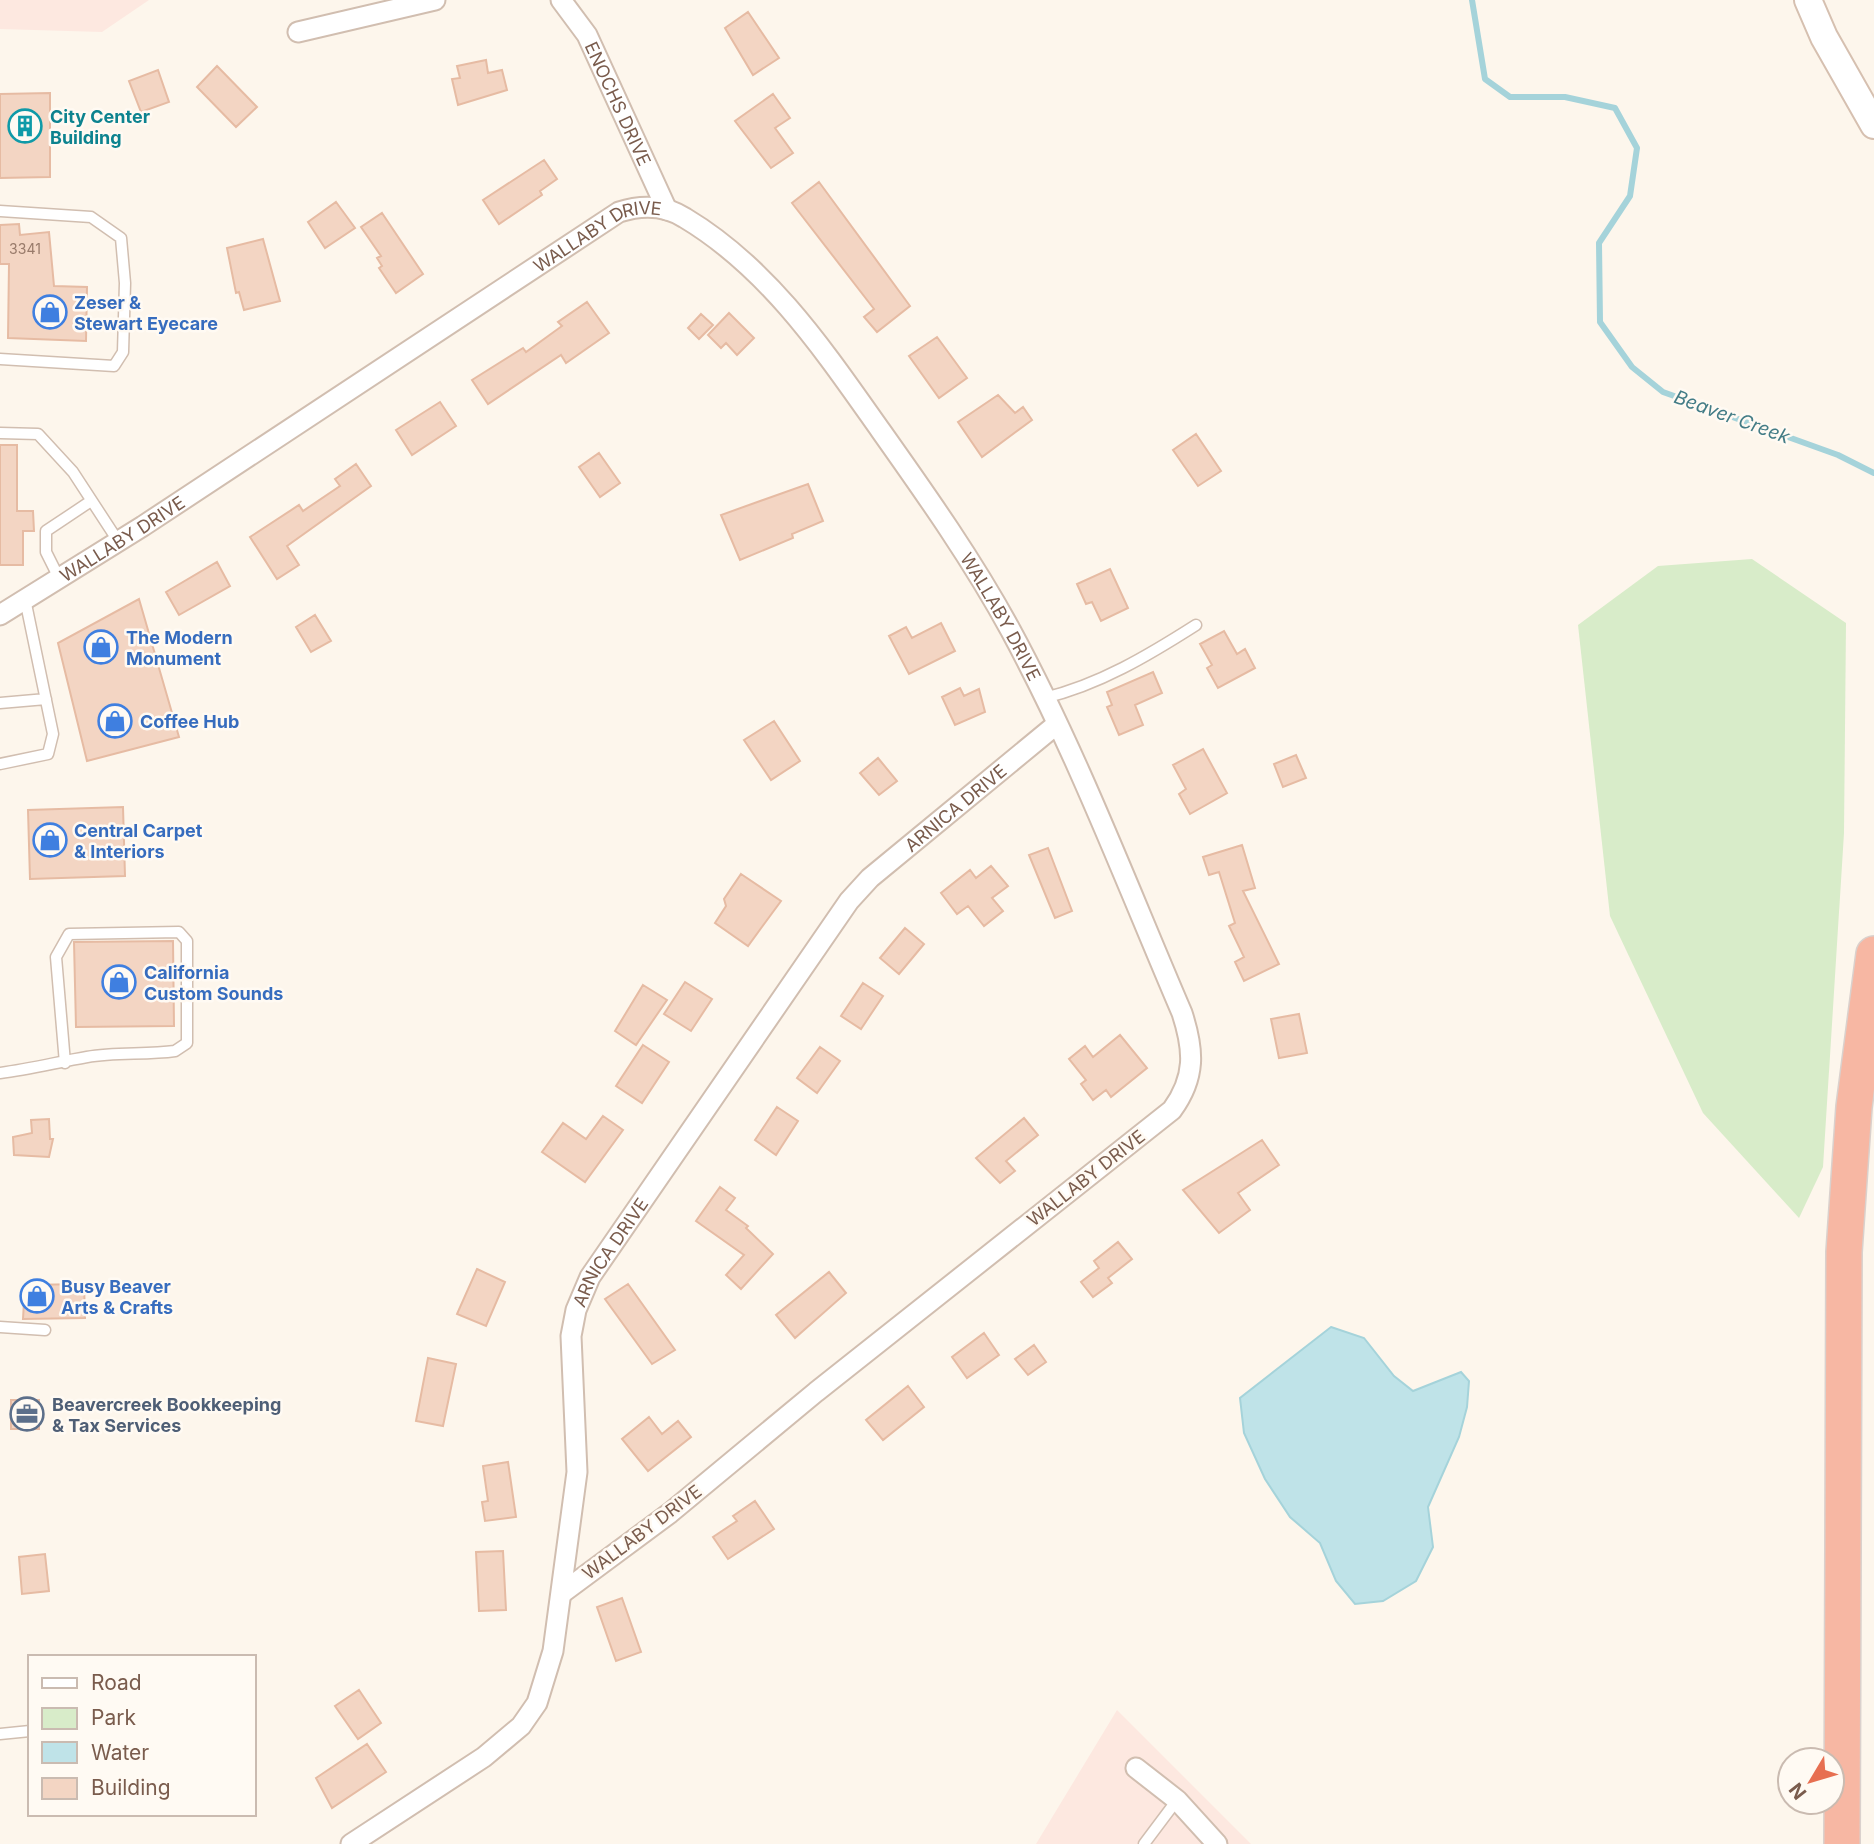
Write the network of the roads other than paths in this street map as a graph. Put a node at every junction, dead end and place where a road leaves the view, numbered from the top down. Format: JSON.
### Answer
{"nodes":[{"id":1,"x":435,"y":0,"type":"edge"},
{"id":2,"x":561,"y":0,"type":"edge"},
{"id":3,"x":1808,"y":0,"type":"edge"},
{"id":4,"x":298,"y":32,"type":"dead end"},
{"id":5,"x":1874,"y":125,"type":"edge"},
{"id":6,"x":667,"y":210,"type":"junction"},
{"id":7,"x":0,"y":211,"type":"edge"},
{"id":8,"x":0,"y":359,"type":"edge"},
{"id":9,"x":0,"y":433,"type":"edge"},
{"id":10,"x":91,"y":501,"type":"junction"},
{"id":11,"x":118,"y":541,"type":"junction"},
{"id":12,"x":59,"y":578,"type":"junction"},
{"id":13,"x":25,"y":599,"type":"junction"},
{"id":14,"x":0,"y":615,"type":"edge"},
{"id":15,"x":1196,"y":625,"type":"dead end"},
{"id":16,"x":1044,"y":698,"type":"junction"},
{"id":17,"x":46,"y":699,"type":"junction"},
{"id":18,"x":0,"y":703,"type":"edge"},
{"id":19,"x":1057,"y":724,"type":"junction"},
{"id":20,"x":0,"y":764,"type":"edge"},
{"id":21,"x":1874,"y":954,"type":"edge"},
{"id":22,"x":65,"y":1063,"type":"junction"},
{"id":23,"x":0,"y":1073,"type":"edge"},
{"id":24,"x":0,"y":1327,"type":"edge"},
{"id":25,"x":45,"y":1330,"type":"dead end"},
{"id":26,"x":562,"y":1593,"type":"junction"},
{"id":27,"x":28,"y":1731,"type":"edge"},
{"id":28,"x":0,"y":1734,"type":"edge"},
{"id":29,"x":1136,"y":1768,"type":"dead end"},
{"id":30,"x":1177,"y":1800,"type":"junction"},
{"id":31,"x":351,"y":1844,"type":"edge"},
{"id":32,"x":1144,"y":1844,"type":"edge"},
{"id":33,"x":1217,"y":1844,"type":"edge"},
{"id":34,"x":1842,"y":1844,"type":"edge"}],
"edges":[{"from":1,"to":4,"type":"street"},
{"from":2,"to":6,"type":"street","name":"ENOCHS DRIVE"},
{"from":3,"to":5,"type":"main road"},
{"from":6,"to":11,"type":"street","name":"WALLABY DRIVE"},
{"from":6,"to":16,"type":"street","name":"WALLABY DRIVE"},
{"from":7,"to":8,"type":"lane"},
{"from":9,"to":10,"type":"lane"},
{"from":10,"to":11,"type":"lane"},
{"from":10,"to":12,"type":"lane"},
{"from":11,"to":12,"type":"street","name":"WALLABY DRIVE"},
{"from":12,"to":13,"type":"street","name":"WALLABY DRIVE"},
{"from":13,"to":14,"type":"street","name":"WALLABY DRIVE"},
{"from":13,"to":17,"type":"lane"},
{"from":15,"to":16,"type":"lane"},
{"from":16,"to":19,"type":"street","name":"WALLABY DRIVE"},
{"from":17,"to":18,"type":"lane"},
{"from":17,"to":20,"type":"lane"},
{"from":19,"to":26,"type":"street","name":"ARNICA DRIVE"},
{"from":19,"to":26,"type":"street","name":"WALLABY DRIVE"},
{"from":21,"to":34,"type":"highway"},
{"from":22,"to":22,"type":"lane"},
{"from":22,"to":23,"type":"lane"},
{"from":24,"to":25,"type":"lane"},
{"from":26,"to":31,"type":"street","name":"ARNICA DRIVE"},
{"from":27,"to":28,"type":"lane"},
{"from":29,"to":30,"type":"street"},
{"from":30,"to":32,"type":"lane"},
{"from":30,"to":33,"type":"street"}]}
